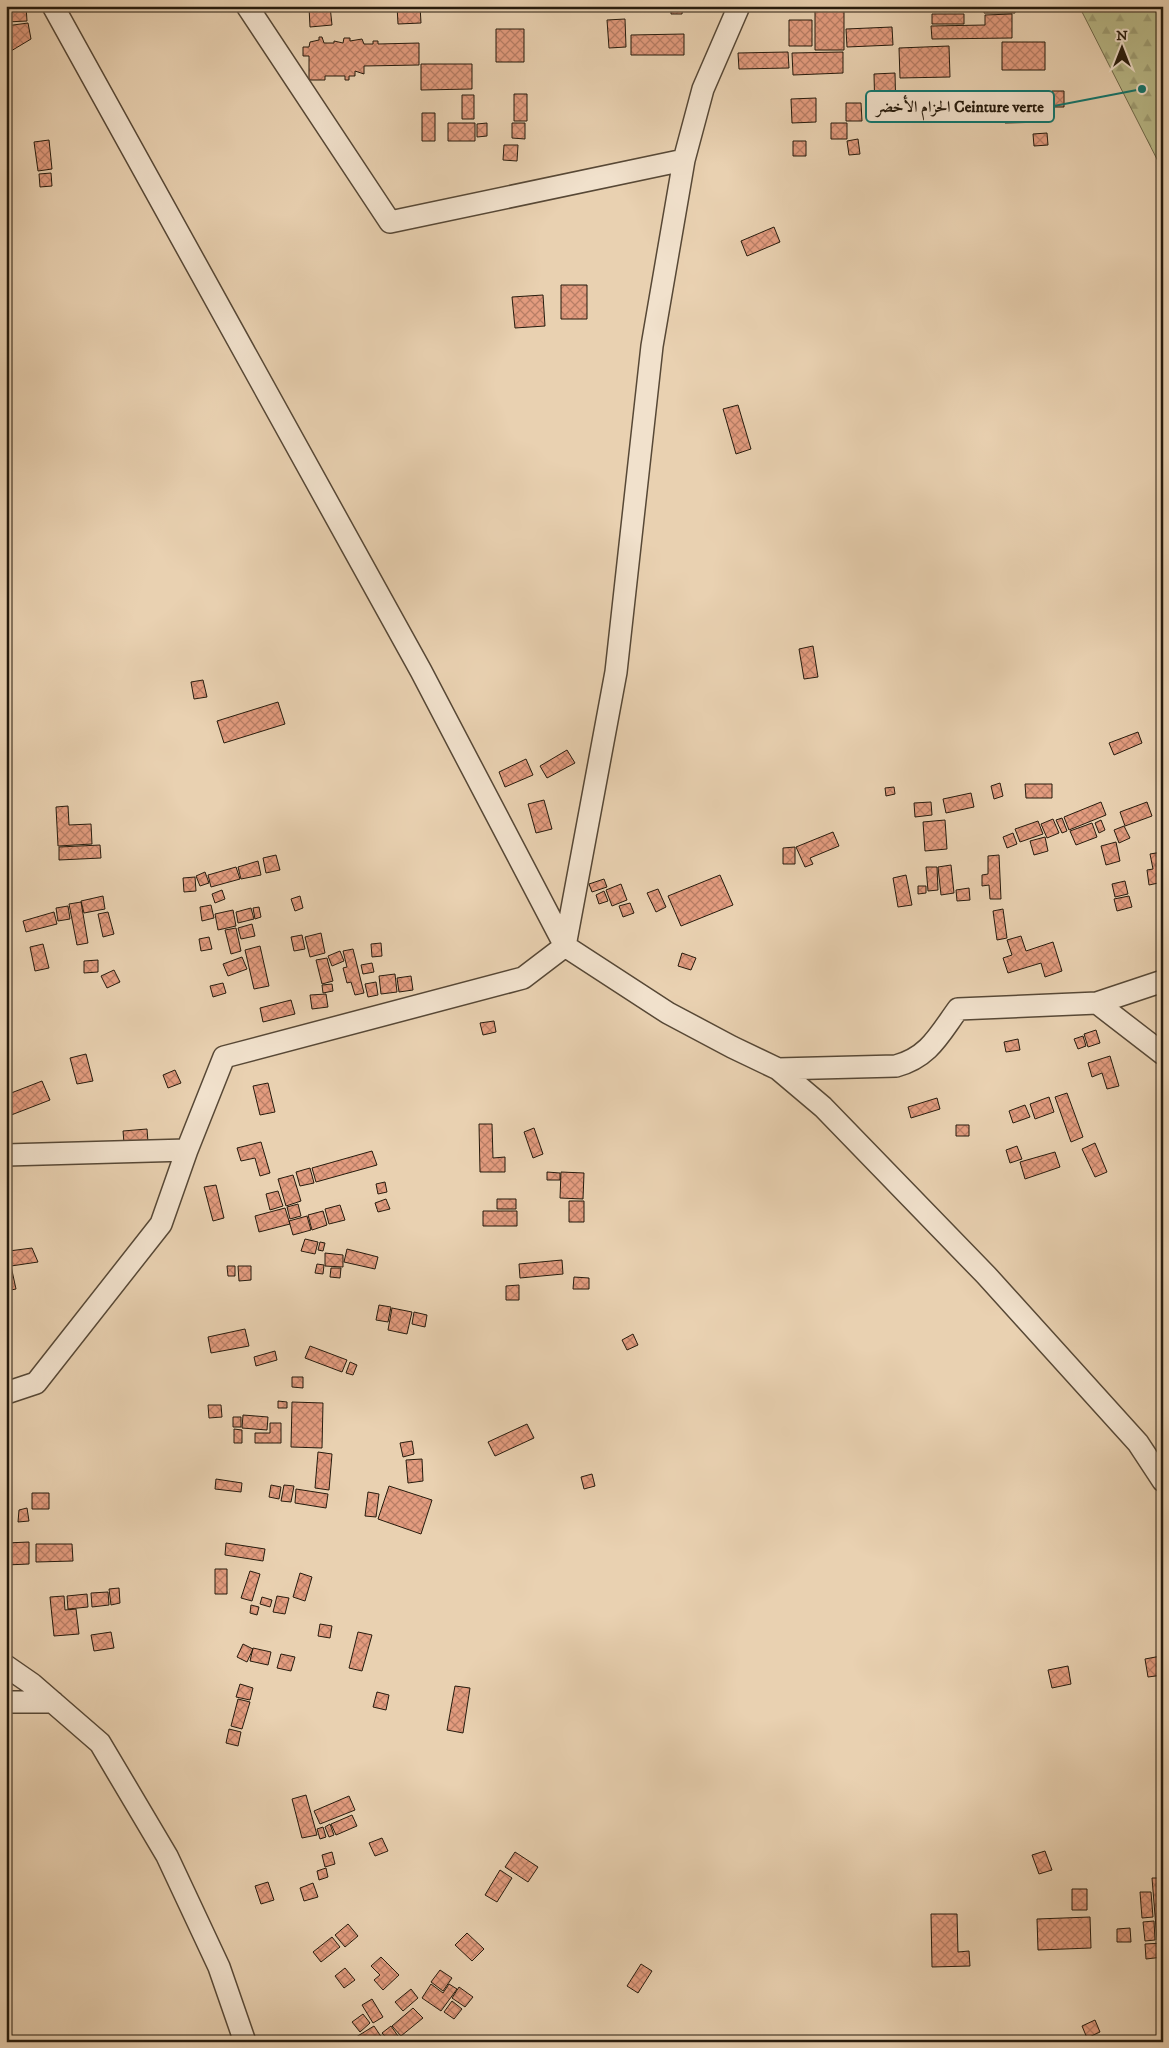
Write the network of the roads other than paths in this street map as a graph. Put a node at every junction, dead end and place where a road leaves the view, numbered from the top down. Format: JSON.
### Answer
{"nodes":[{"id":1,"x":53,"y":6,"type":"edge"},
{"id":2,"x":247,"y":6,"type":"edge"},
{"id":3,"x":739,"y":6,"type":"edge"},
{"id":4,"x":684,"y":160,"type":"junction"},
{"id":5,"x":565,"y":946,"type":"junction"},
{"id":6,"x":1163,"y":981,"type":"edge"},
{"id":7,"x":1097,"y":1004,"type":"junction"},
{"id":8,"x":1163,"y":1054,"type":"edge"},
{"id":9,"x":778,"y":1069,"type":"junction"},
{"id":10,"x":187,"y":1150,"type":"junction"},
{"id":11,"x":6,"y":1155,"type":"edge"},
{"id":12,"x":6,"y":1393,"type":"edge"},
{"id":13,"x":1163,"y":1481,"type":"edge"},
{"id":14,"x":6,"y":1666,"type":"edge"},
{"id":15,"x":6,"y":1702,"type":"edge"},
{"id":16,"x":53,"y":1702,"type":"junction"},
{"id":17,"x":245,"y":2042,"type":"edge"}],
"edges":[{"from":1,"to":5,"type":"street"},
{"from":2,"to":4,"type":"street"},
{"from":3,"to":4,"type":"street"},
{"from":4,"to":5,"type":"street"},
{"from":5,"to":9,"type":"street"},
{"from":5,"to":10,"type":"street"},
{"from":6,"to":7,"type":"street"},
{"from":7,"to":8,"type":"street"},
{"from":7,"to":9,"type":"street"},
{"from":9,"to":13,"type":"street"},
{"from":10,"to":11,"type":"street"},
{"from":10,"to":12,"type":"street"},
{"from":14,"to":16,"type":"street"},
{"from":15,"to":16,"type":"street"},
{"from":16,"to":17,"type":"street"}]}
